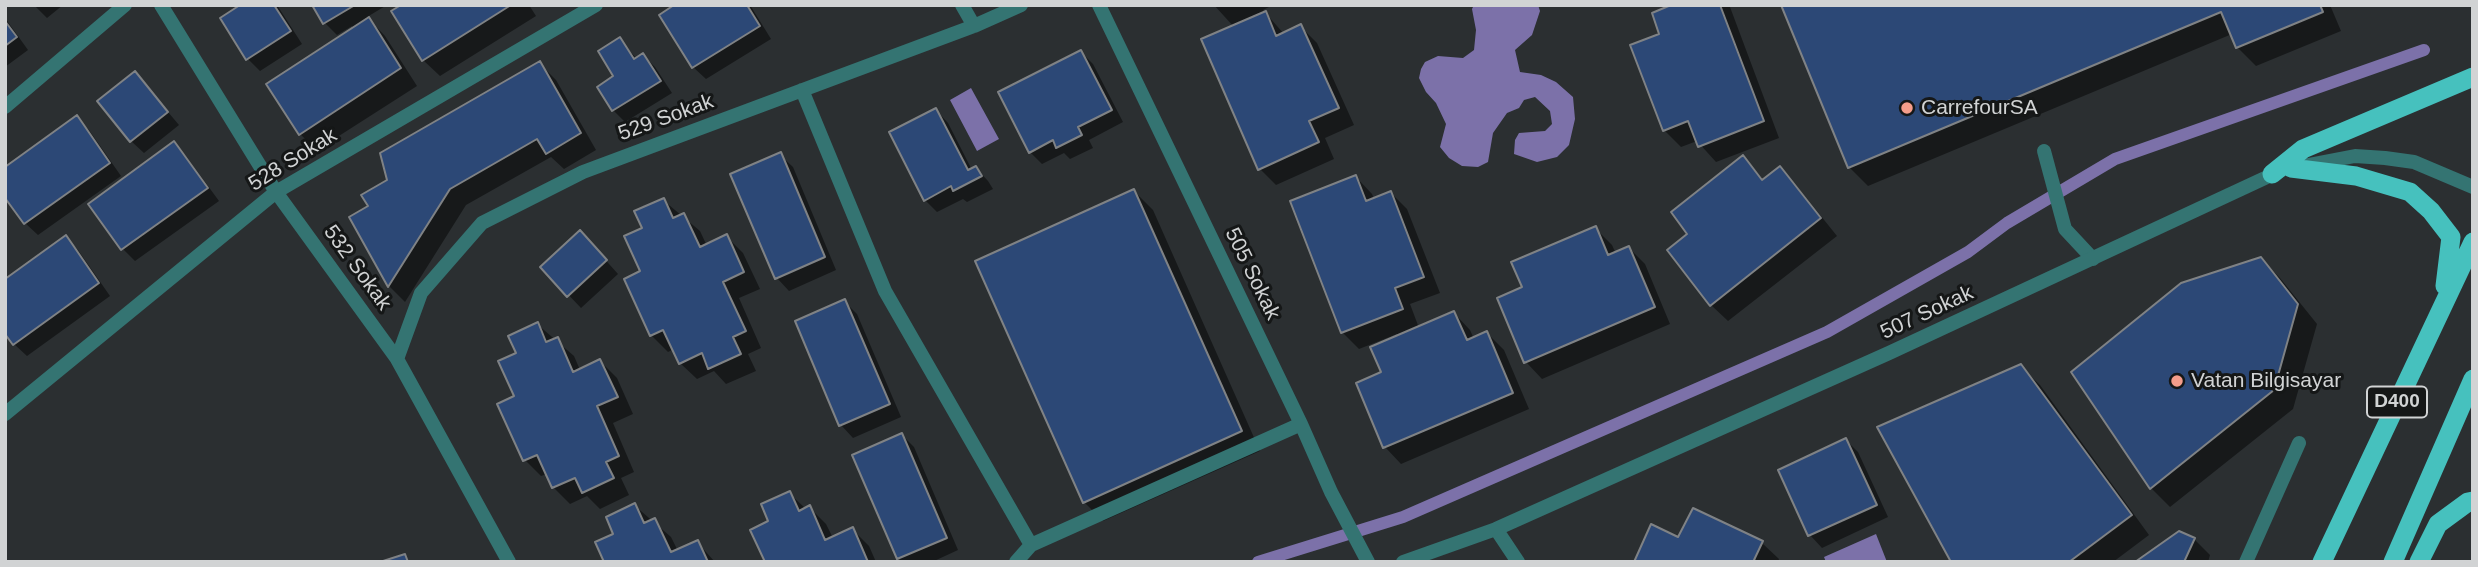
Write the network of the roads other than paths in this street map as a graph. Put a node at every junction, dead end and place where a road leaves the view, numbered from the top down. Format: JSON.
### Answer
{"nodes":[{"id":1,"x":125,"y":5,"type":"edge"},
{"id":2,"x":161,"y":5,"type":"edge"},
{"id":3,"x":596,"y":5,"type":"edge"},
{"id":4,"x":962,"y":5,"type":"edge"},
{"id":5,"x":1021,"y":5,"type":"edge"},
{"id":6,"x":1099,"y":5,"type":"edge"},
{"id":7,"x":974,"y":26,"type":"junction"},
{"id":8,"x":2473,"y":77,"type":"edge"},
{"id":9,"x":802,"y":90,"type":"junction"},
{"id":10,"x":5,"y":107,"type":"edge"},
{"id":11,"x":2045,"y":150,"type":"dead end"},
{"id":12,"x":2281,"y":171,"type":"junction"},
{"id":13,"x":2473,"y":187,"type":"edge"},
{"id":14,"x":276,"y":192,"type":"junction"},
{"id":15,"x":2473,"y":242,"type":"edge"},
{"id":16,"x":2093,"y":259,"type":"junction"},
{"id":17,"x":2439,"y":313,"type":"junction"},
{"id":18,"x":397,"y":359,"type":"junction"},
{"id":19,"x":2473,"y":379,"type":"edge"},
{"id":20,"x":5,"y":414,"type":"edge"},
{"id":21,"x":1301,"y":424,"type":"junction"},
{"id":22,"x":2299,"y":443,"type":"dead end"},
{"id":23,"x":2473,"y":501,"type":"edge"},
{"id":24,"x":1496,"y":528,"type":"junction"},
{"id":25,"x":1031,"y":545,"type":"junction"},
{"id":26,"x":509,"y":562,"type":"edge"},
{"id":27,"x":1016,"y":562,"type":"edge"},
{"id":28,"x":1368,"y":562,"type":"edge"},
{"id":29,"x":1402,"y":562,"type":"edge"},
{"id":30,"x":1518,"y":562,"type":"edge"},
{"id":31,"x":2246,"y":562,"type":"edge"},
{"id":32,"x":2322,"y":562,"type":"edge"},
{"id":33,"x":2393,"y":562,"type":"edge"},
{"id":34,"x":2419,"y":562,"type":"edge"}],
"edges":[{"from":1,"to":10,"type":"street"},
{"from":2,"to":14,"type":"street","name":"532 Sokak"},
{"from":3,"to":14,"type":"street","name":"528 Sokak"},
{"from":4,"to":7,"type":"street"},
{"from":5,"to":7,"type":"street","name":"529 Sokak"},
{"from":6,"to":21,"type":"street","name":"505 Sokak"},
{"from":7,"to":9,"type":"street","name":"529 Sokak"},
{"from":8,"to":12,"type":"highway"},
{"from":9,"to":18,"type":"street","name":"529 Sokak"},
{"from":9,"to":25,"type":"street"},
{"from":11,"to":16,"type":"street"},
{"from":12,"to":13,"type":"street","name":"507 Sokak"},
{"from":12,"to":16,"type":"street","name":"507 Sokak"},
{"from":12,"to":17,"type":"highway"},
{"from":14,"to":18,"type":"street","name":"532 Sokak"},
{"from":14,"to":20,"type":"street","name":"528 Sokak"},
{"from":15,"to":17,"type":"highway","number":"D400"},
{"from":16,"to":24,"type":"street","name":"507 Sokak"},
{"from":17,"to":32,"type":"highway","number":"D400"},
{"from":18,"to":26,"type":"street","name":"532 Sokak"},
{"from":19,"to":33,"type":"highway","number":"D400"},
{"from":21,"to":25,"type":"street"},
{"from":21,"to":28,"type":"street","name":"505 Sokak"},
{"from":22,"to":31,"type":"street"},
{"from":23,"to":34,"type":"highway"},
{"from":24,"to":29,"type":"street","name":"507 Sokak"},
{"from":24,"to":30,"type":"street"},
{"from":25,"to":27,"type":"street"}]}
